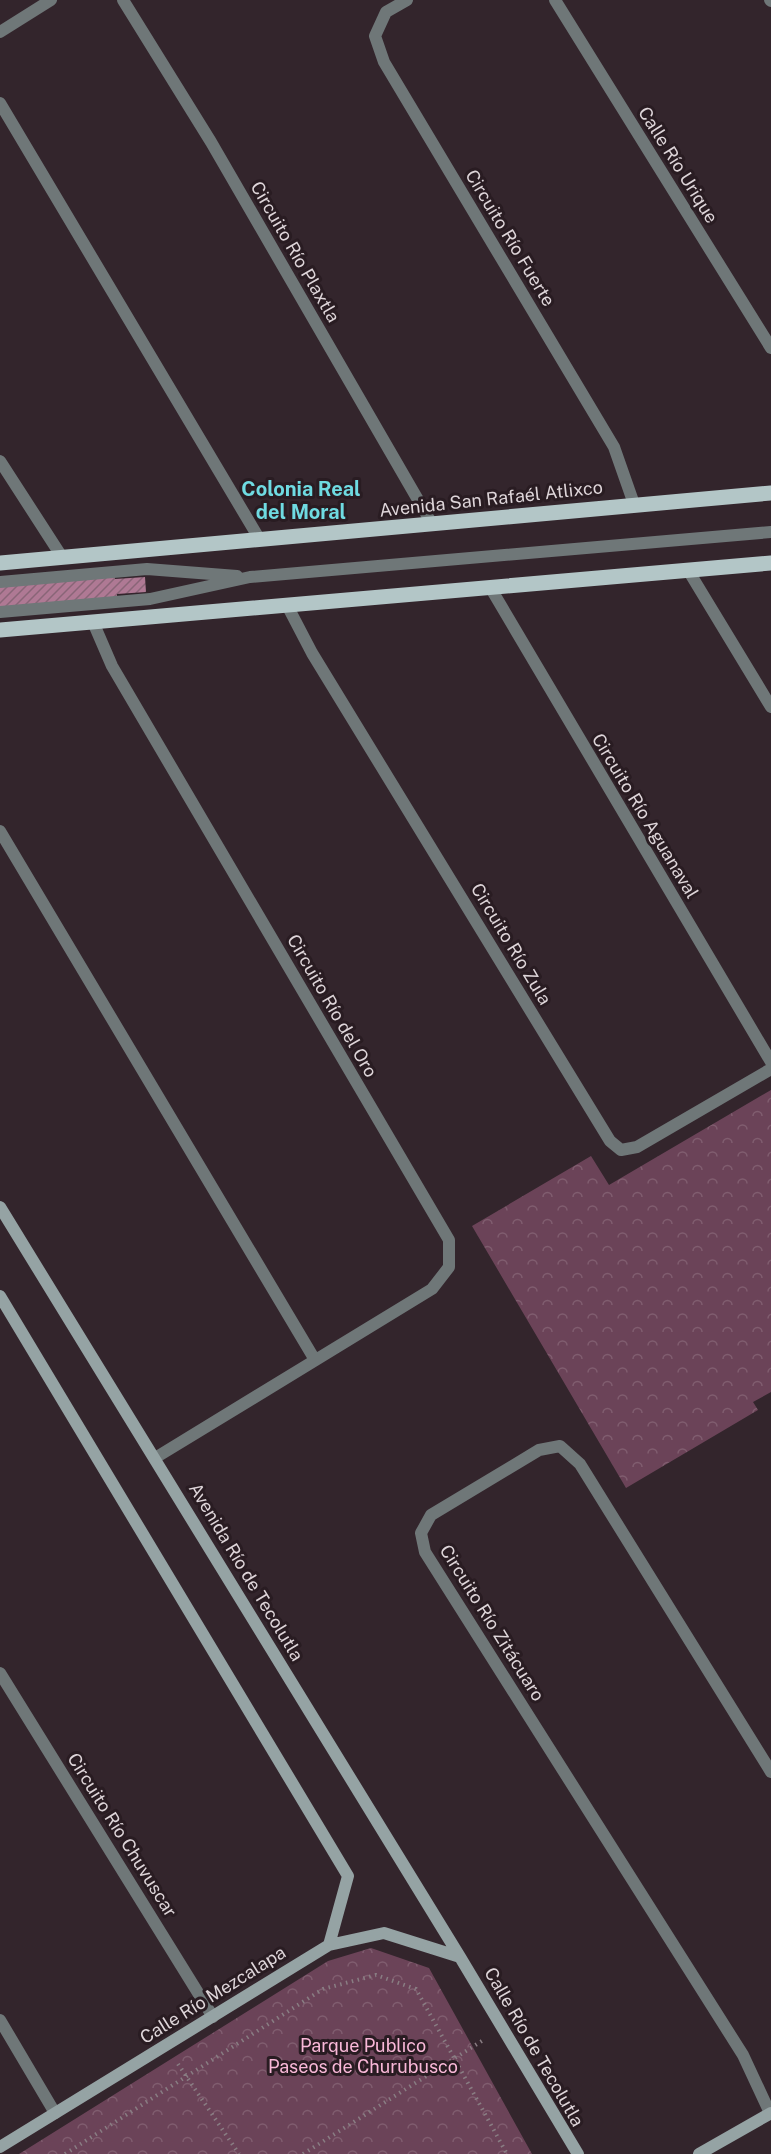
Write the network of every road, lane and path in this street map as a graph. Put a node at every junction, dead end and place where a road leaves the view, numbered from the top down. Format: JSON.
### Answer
{"nodes":[{"id":1,"x":51,"y":0,"type":"edge"},
{"id":2,"x":123,"y":0,"type":"edge"},
{"id":3,"x":407,"y":0,"type":"edge"},
{"id":4,"x":555,"y":0,"type":"edge"},
{"id":5,"x":0,"y":32,"type":"edge"},
{"id":6,"x":0,"y":103,"type":"edge"},
{"id":7,"x":771,"y":348,"type":"edge"},
{"id":8,"x":0,"y":461,"type":"edge"},
{"id":9,"x":771,"y":493,"type":"edge"},
{"id":10,"x":634,"y":504,"type":"junction"},
{"id":11,"x":432,"y":524,"type":"junction"},
{"id":12,"x":771,"y":532,"type":"edge"},
{"id":13,"x":260,"y":540,"type":"junction"},
{"id":14,"x":62,"y":557,"type":"junction"},
{"id":15,"x":0,"y":563,"type":"edge"},
{"id":16,"x":771,"y":563,"type":"edge"},
{"id":17,"x":688,"y":570,"type":"junction"},
{"id":18,"x":250,"y":577,"type":"junction"},
{"id":19,"x":0,"y":582,"type":"edge"},
{"id":20,"x":490,"y":587,"type":"junction"},
{"id":21,"x":288,"y":607,"type":"junction"},
{"id":22,"x":0,"y":612,"type":"edge"},
{"id":23,"x":93,"y":622,"type":"junction"},
{"id":24,"x":0,"y":630,"type":"edge"},
{"id":25,"x":771,"y":707,"type":"edge"},
{"id":26,"x":0,"y":831,"type":"edge"},
{"id":27,"x":771,"y":1062,"type":"edge"},
{"id":28,"x":771,"y":1068,"type":"edge"},
{"id":29,"x":0,"y":1207,"type":"edge"},
{"id":30,"x":0,"y":1296,"type":"edge"},
{"id":31,"x":315,"y":1360,"type":"junction"},
{"id":32,"x":155,"y":1458,"type":"junction"},
{"id":33,"x":0,"y":1673,"type":"edge"},
{"id":34,"x":771,"y":1772,"type":"edge"},
{"id":35,"x":329,"y":1945,"type":"junction"},
{"id":36,"x":460,"y":1957,"type":"junction"},
{"id":37,"x":213,"y":2017,"type":"junction"},
{"id":38,"x":0,"y":2020,"type":"edge"},
{"id":39,"x":502,"y":2028,"type":"junction"},
{"id":40,"x":166,"y":2046,"type":"junction"},
{"id":41,"x":454,"y":2060,"type":"junction"},
{"id":42,"x":187,"y":2076,"type":"junction"},
{"id":43,"x":55,"y":2113,"type":"junction"},
{"id":44,"x":771,"y":2113,"type":"edge"},
{"id":45,"x":0,"y":2147,"type":"edge"},
{"id":46,"x":65,"y":2154,"type":"edge"},
{"id":47,"x":239,"y":2154,"type":"edge"},
{"id":48,"x":303,"y":2154,"type":"edge"},
{"id":49,"x":507,"y":2154,"type":"edge"},
{"id":50,"x":578,"y":2154,"type":"edge"},
{"id":51,"x":699,"y":2154,"type":"edge"}],
"edges":[{"from":1,"to":5,"type":"street"},
{"from":2,"to":11,"type":"street","name":"Circuito Río Plaxtla"},
{"from":3,"to":10,"type":"street","name":"Circuito Río Fuerte"},
{"from":4,"to":7,"type":"street","name":"Calle Río Urique"},
{"from":6,"to":13,"type":"street"},
{"from":8,"to":14,"type":"street"},
{"from":9,"to":10,"type":"main road","name":"Avenida San Rafaél Atlixco"},
{"from":10,"to":11,"type":"main road","name":"Avenida San Rafaél Atlixco"},
{"from":11,"to":13,"type":"main road","name":"Avenida San Rafaél Atlixco"},
{"from":12,"to":18,"type":"street"},
{"from":13,"to":14,"type":"main road","name":"Avenida San Rafaél Atlixco"},
{"from":14,"to":15,"type":"main road","name":"Avenida San Rafaél Atlixco"},
{"from":16,"to":17,"type":"main road"},
{"from":17,"to":20,"type":"main road"},
{"from":17,"to":25,"type":"street"},
{"from":18,"to":19,"type":"street"},
{"from":18,"to":22,"type":"street"},
{"from":20,"to":21,"type":"main road"},
{"from":20,"to":27,"type":"street","name":"Circuito Río Aguanaval"},
{"from":21,"to":23,"type":"main road"},
{"from":21,"to":28,"type":"street","name":"Circuito Río Zula"},
{"from":23,"to":24,"type":"main road"},
{"from":23,"to":31,"type":"street","name":"Circuito Río del Oro"},
{"from":26,"to":31,"type":"street"},
{"from":29,"to":32,"type":"street","name":"Avenida Río de Tecolutla"},
{"from":30,"to":35,"type":"street"},
{"from":31,"to":32,"type":"street","name":"Circuito Río del Oro"},
{"from":32,"to":36,"type":"street","name":"Avenida Río de Tecolutla"},
{"from":33,"to":37,"type":"street","name":"Circuito Río Chuvuscar"},
{"from":34,"to":44,"type":"street","name":"Circuito Río Zitácuaro"},
{"from":35,"to":36,"type":"street","name":"Calle Río Mezcalapa"},
{"from":35,"to":37,"type":"street","name":"Calle Río Mezcalapa"},
{"from":36,"to":39,"type":"street","name":"Calle Río de Tecolutla"},
{"from":37,"to":40,"type":"street","name":"Calle Río Mezcalapa"},
{"from":38,"to":43,"type":"street"},
{"from":39,"to":41,"type":"path"},
{"from":39,"to":50,"type":"street","name":"Calle Río de Tecolutla"},
{"from":40,"to":42,"type":"path"},
{"from":40,"to":43,"type":"street","name":"Calle Río Mezcalapa"},
{"from":41,"to":42,"type":"path"},
{"from":41,"to":48,"type":"path"},
{"from":41,"to":49,"type":"path"},
{"from":42,"to":46,"type":"path"},
{"from":42,"to":47,"type":"path"},
{"from":43,"to":45,"type":"street","name":"Calle Río Mezcalapa"},
{"from":44,"to":51,"type":"street"}]}
